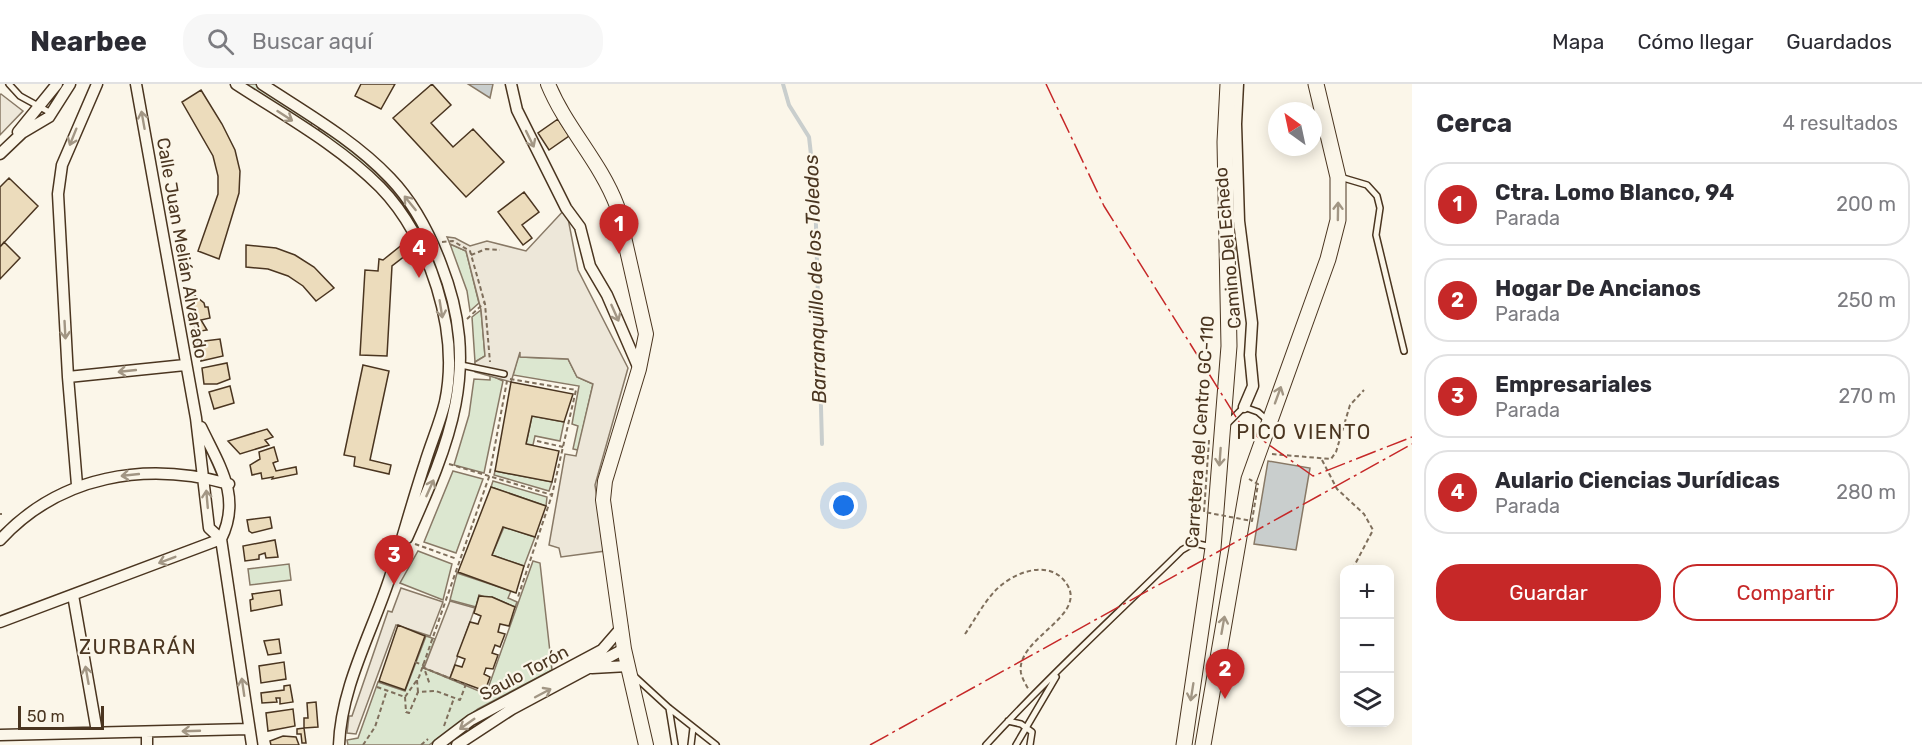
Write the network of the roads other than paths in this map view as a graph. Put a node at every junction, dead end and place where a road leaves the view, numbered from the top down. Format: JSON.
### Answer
{"nodes":[{"id":1,"x":9,"y":84,"type":"edge"},
{"id":2,"x":57,"y":84,"type":"edge"},
{"id":3,"x":70,"y":84,"type":"edge"},
{"id":4,"x":97,"y":84,"type":"edge"},
{"id":5,"x":136,"y":84,"type":"edge"},
{"id":6,"x":236,"y":84,"type":"edge"},
{"id":7,"x":262,"y":84,"type":"edge"},
{"id":8,"x":511,"y":84,"type":"edge"},
{"id":9,"x":548,"y":84,"type":"edge"},
{"id":10,"x":1228,"y":84,"type":"edge"},
{"id":11,"x":1238,"y":84,"type":"edge"},
{"id":12,"x":1316,"y":84,"type":"edge"},
{"id":13,"x":38,"y":106,"type":"junction"},
{"id":14,"x":52,"y":113,"type":"junction"},
{"id":15,"x":4,"y":150,"type":"edge"},
{"id":16,"x":1338,"y":177,"type":"junction"},
{"id":17,"x":1404,"y":351,"type":"dead end"},
{"id":18,"x":185,"y":365,"type":"junction"},
{"id":19,"x":461,"y":365,"type":"junction"},
{"id":20,"x":639,"y":369,"type":"junction"},
{"id":21,"x":504,"y":375,"type":"road end"},
{"id":22,"x":68,"y":377,"type":"junction"},
{"id":23,"x":1244,"y":407,"type":"junction"},
{"id":24,"x":196,"y":418,"type":"junction"},
{"id":25,"x":1269,"y":421,"type":"junction"},
{"id":26,"x":1222,"y":429,"type":"junction"},
{"id":27,"x":205,"y":478,"type":"junction"},
{"id":28,"x":229,"y":484,"type":"junction"},
{"id":29,"x":77,"y":485,"type":"junction"},
{"id":30,"x":221,"y":539,"type":"junction"},
{"id":31,"x":0,"y":540,"type":"edge"},
{"id":32,"x":1213,"y":548,"type":"junction"},
{"id":33,"x":389,"y":579,"type":"junction"},
{"id":34,"x":73,"y":595,"type":"junction"},
{"id":35,"x":0,"y":622,"type":"edge"},
{"id":36,"x":622,"y":627,"type":"junction"},
{"id":37,"x":624,"y":649,"type":"junction"},
{"id":38,"x":589,"y":668,"type":"junction"},
{"id":39,"x":629,"y":669,"type":"junction"},
{"id":40,"x":1058,"y":674,"type":"junction"},
{"id":41,"x":669,"y":708,"type":"junction"},
{"id":42,"x":1008,"y":721,"type":"junction"},
{"id":43,"x":1028,"y":727,"type":"junction"},
{"id":44,"x":693,"y":728,"type":"junction"},
{"id":45,"x":249,"y":729,"type":"junction"},
{"id":46,"x":97,"y":732,"type":"junction"},
{"id":47,"x":147,"y":733,"type":"junction"},
{"id":48,"x":0,"y":735,"type":"edge"},
{"id":49,"x":436,"y":740,"type":"edge"},
{"id":50,"x":147,"y":745,"type":"edge"},
{"id":51,"x":252,"y":745,"type":"edge"},
{"id":52,"x":339,"y":745,"type":"edge"},
{"id":53,"x":457,"y":745,"type":"edge"},
{"id":54,"x":646,"y":745,"type":"edge"},
{"id":55,"x":675,"y":745,"type":"edge"},
{"id":56,"x":691,"y":745,"type":"edge"},
{"id":57,"x":716,"y":745,"type":"edge"},
{"id":58,"x":986,"y":745,"type":"edge"},
{"id":59,"x":1016,"y":745,"type":"edge"},
{"id":60,"x":1030,"y":745,"type":"edge"},
{"id":61,"x":1184,"y":745,"type":"edge"},
{"id":62,"x":1203,"y":745,"type":"edge"}],
"edges":[{"from":1,"to":13,"type":"lane"},
{"from":2,"to":13,"type":"street"},
{"from":3,"to":14,"type":"street"},
{"from":4,"to":22,"type":"street","one_way":true},
{"from":18,"to":5,"type":"street","name":"Calle Juan Melián Alvarado","one_way":true},
{"from":6,"to":33,"type":"street","one_way":true},
{"from":19,"to":7,"type":"street","one_way":true},
{"from":8,"to":20,"type":"street","one_way":true},
{"from":9,"to":20,"type":"street"},
{"from":10,"to":26,"type":"main road","name":"Carretera del Centro GC-110"},
{"from":11,"to":23,"type":"street","name":"Camino Del Echedo"},
{"from":12,"to":16,"type":"main road"},
{"from":13,"to":14,"type":"lane"},
{"from":13,"to":15,"type":"street"},
{"from":14,"to":15,"type":"street"},
{"from":16,"to":17,"type":"lane"},
{"from":25,"to":16,"type":"main road","one_way":true},
{"from":18,"to":22,"type":"street","one_way":true},
{"from":18,"to":24,"type":"street","name":"Calle Juan Melián Alvarado"},
{"from":19,"to":21,"type":"lane"},
{"from":33,"to":19,"type":"street","one_way":true},
{"from":20,"to":36,"type":"street"},
{"from":22,"to":29,"type":"street"},
{"from":23,"to":25,"type":"lane"},
{"from":23,"to":26,"type":"lane"},
{"from":24,"to":27,"type":"street","name":"Calle Juan Melián Alvarado"},
{"from":24,"to":28,"type":"street","name":"Calle Juan Melián Alvarado"},
{"from":62,"to":25,"type":"main road","one_way":true},
{"from":26,"to":32,"type":"main road","name":"Carretera del Centro GC-110","one_way":true},
{"from":27,"to":28,"type":"street"},
{"from":27,"to":29,"type":"street","one_way":true},
{"from":30,"to":27,"type":"street","name":"Calle Juan Melián Alvarado","one_way":true},
{"from":28,"to":30,"type":"street","name":"Calle Juan Melián Alvarado"},
{"from":29,"to":31,"type":"street"},
{"from":30,"to":34,"type":"street","one_way":true},
{"from":45,"to":30,"type":"street","name":"Calle Juan Melián Alvarado","one_way":true},
{"from":32,"to":40,"type":"lane"},
{"from":32,"to":61,"type":"main road","name":"Carretera del Centro GC-110","one_way":true},
{"from":33,"to":52,"type":"street"},
{"from":34,"to":35,"type":"street"},
{"from":46,"to":34,"type":"street","one_way":true},
{"from":36,"to":37,"type":"street"},
{"from":36,"to":49,"type":"street","name":"Saulo Torón","one_way":true},
{"from":37,"to":38,"type":"street","name":"Saulo Torón"},
{"from":37,"to":39,"type":"street"},
{"from":38,"to":39,"type":"street"},
{"from":53,"to":38,"type":"street","name":"Saulo Torón","one_way":true},
{"from":39,"to":41,"type":"lane"},
{"from":39,"to":54,"type":"street"},
{"from":40,"to":42,"type":"lane"},
{"from":40,"to":43,"type":"lane"},
{"from":41,"to":44,"type":"lane"},
{"from":41,"to":55,"type":"lane"},
{"from":42,"to":43,"type":"lane"},
{"from":42,"to":58,"type":"lane"},
{"from":43,"to":59,"type":"lane"},
{"from":43,"to":60,"type":"lane"},
{"from":44,"to":56,"type":"lane"},
{"from":44,"to":57,"type":"lane"},
{"from":45,"to":47,"type":"street","one_way":true},
{"from":45,"to":51,"type":"street","name":"Calle Juan Melián Alvarado"},
{"from":46,"to":47,"type":"street"},
{"from":46,"to":48,"type":"street"},
{"from":47,"to":50,"type":"street"}]}
